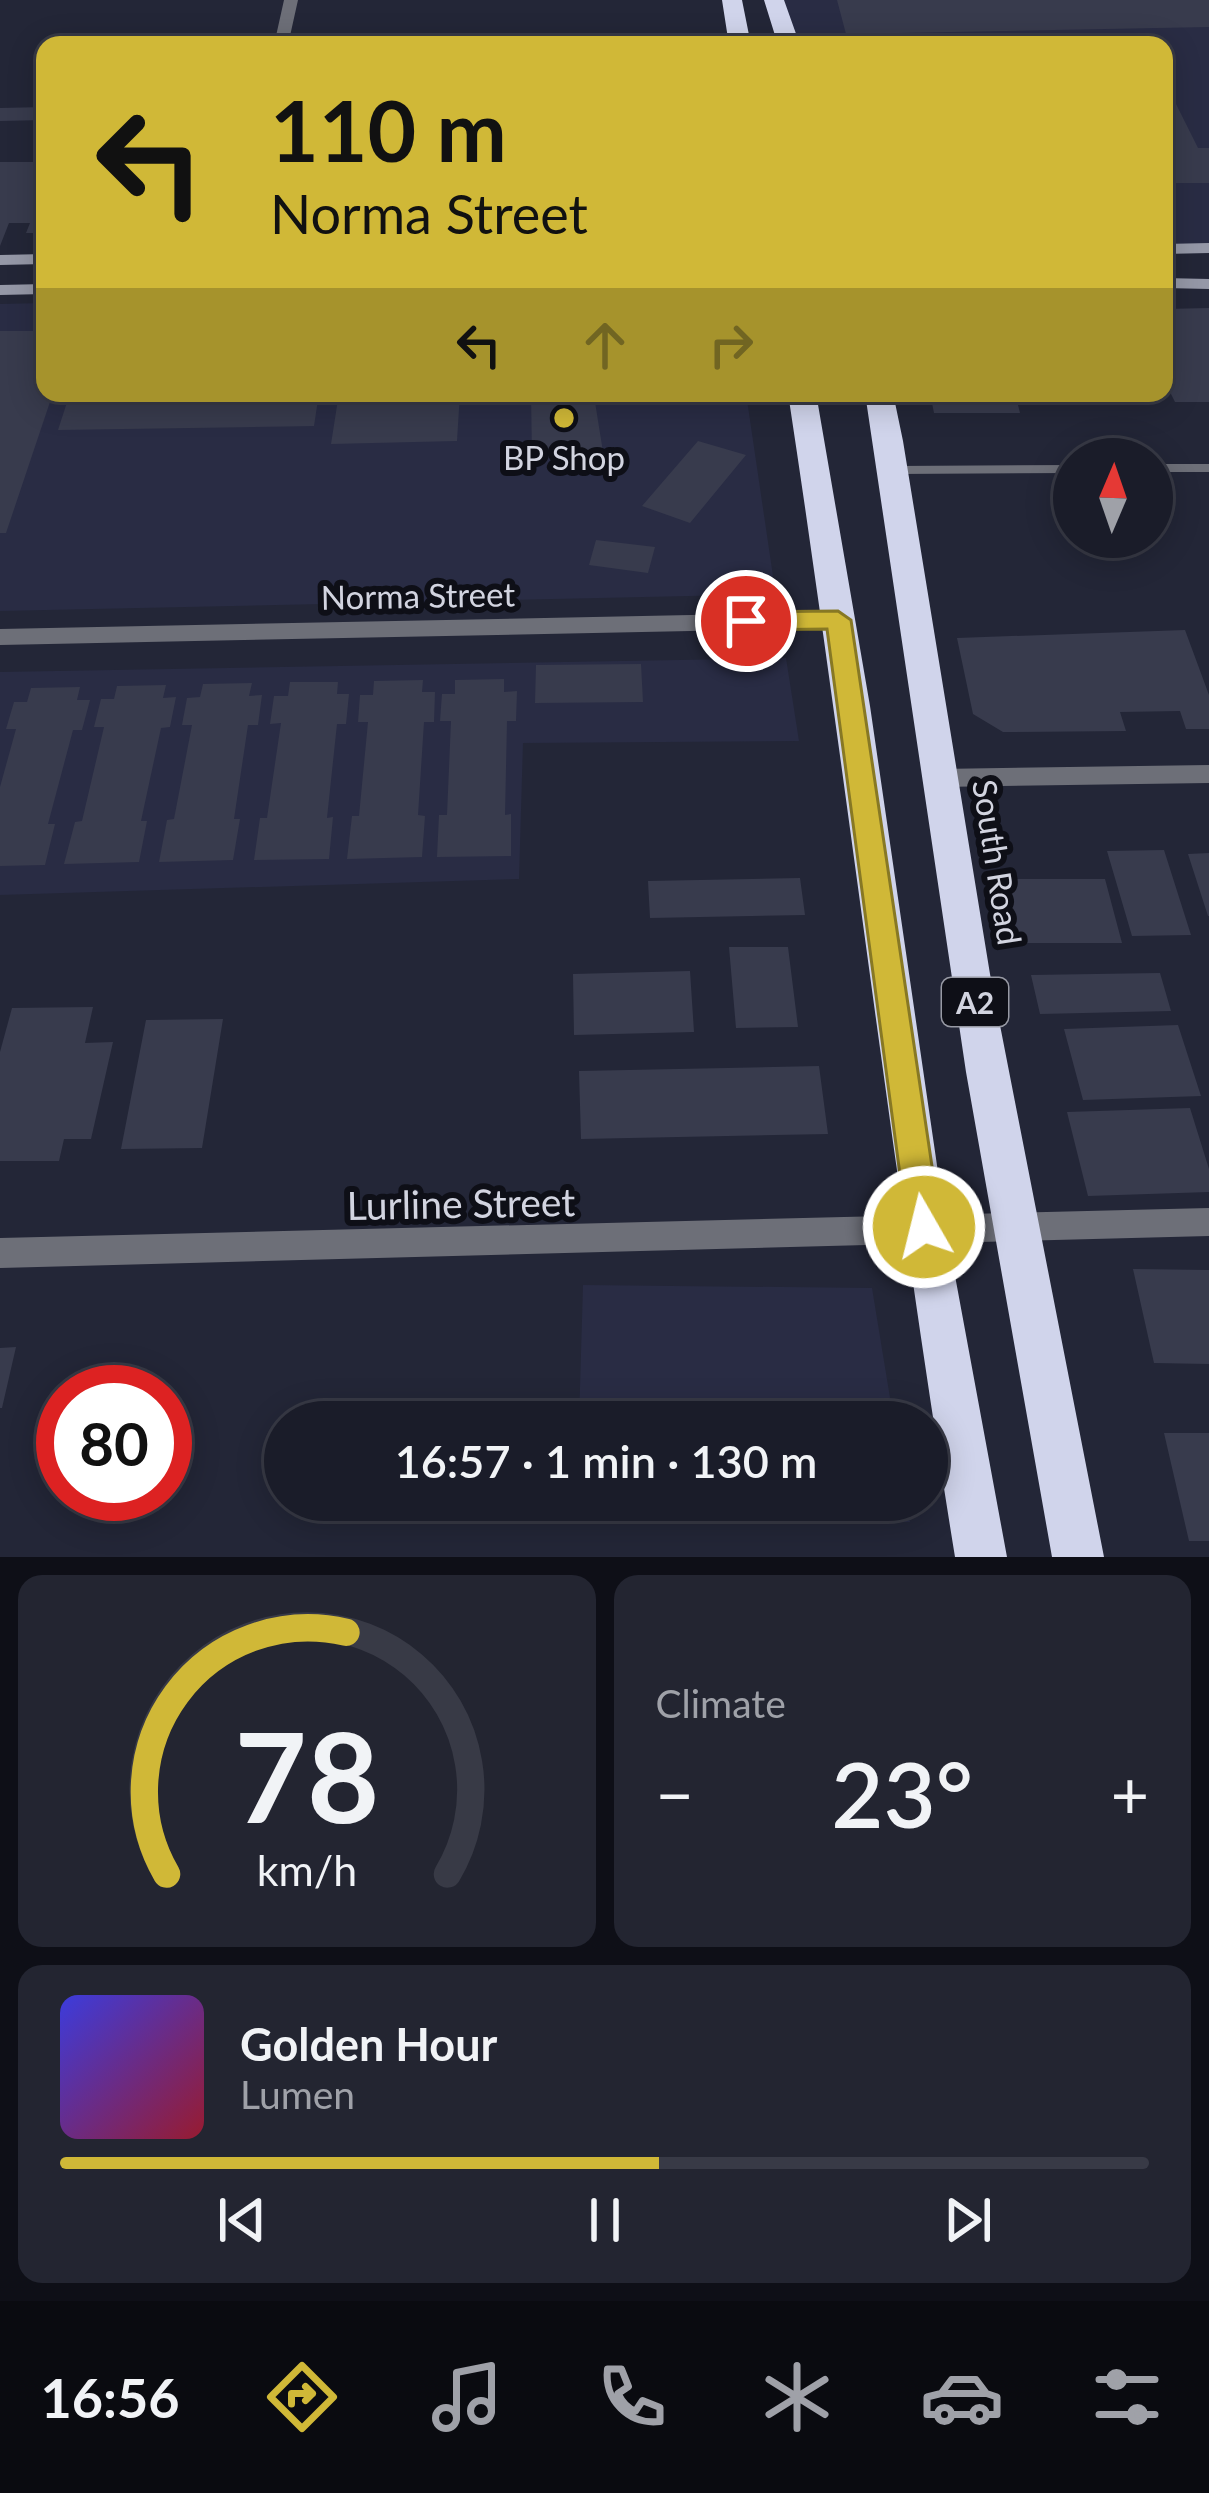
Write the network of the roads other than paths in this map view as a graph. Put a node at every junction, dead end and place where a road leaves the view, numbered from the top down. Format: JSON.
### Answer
{"nodes":[{"id":1,"x":291,"y":0,"type":"edge"},
{"id":2,"x":732,"y":0,"type":"edge"},
{"id":3,"x":774,"y":0,"type":"edge"},
{"id":4,"x":282,"y":36,"type":"edge"},
{"id":5,"x":738,"y":36,"type":"edge"},
{"id":6,"x":786,"y":36,"type":"edge"},
{"id":7,"x":1209,"y":248,"type":"edge"},
{"id":8,"x":1173,"y":249,"type":"edge"},
{"id":9,"x":36,"y":259,"type":"edge"},
{"id":10,"x":0,"y":260,"type":"edge"},
{"id":11,"x":1173,"y":283,"type":"edge"},
{"id":12,"x":1209,"y":284,"type":"edge"},
{"id":13,"x":36,"y":289,"type":"edge"},
{"id":14,"x":0,"y":290,"type":"edge"},
{"id":15,"x":786,"y":402,"type":"edge"},
{"id":16,"x":804,"y":402,"type":"edge"},
{"id":17,"x":881,"y":402,"type":"edge"},
{"id":18,"x":813,"y":452,"type":"junction"},
{"id":19,"x":1173,"y":468,"type":"edge"},
{"id":20,"x":1209,"y":468,"type":"edge"},
{"id":21,"x":1053,"y":469,"type":"edge"},
{"id":22,"x":896,"y":470,"type":"junction"},
{"id":23,"x":838,"y":620,"type":"junction"},
{"id":24,"x":0,"y":637,"type":"edge"},
{"id":25,"x":1209,"y":774,"type":"edge"},
{"id":26,"x":938,"y":778,"type":"junction"},
{"id":27,"x":1209,"y":1222,"type":"edge"},
{"id":28,"x":1012,"y":1226,"type":"junction"},
{"id":29,"x":924,"y":1227,"type":"junction"},
{"id":30,"x":0,"y":1253,"type":"edge"},
{"id":31,"x":981,"y":1557,"type":"edge"},
{"id":32,"x":1078,"y":1557,"type":"edge"}],
"edges":[{"from":1,"to":4,"type":"street"},
{"from":2,"to":5,"type":"highway"},
{"from":3,"to":6,"type":"highway"},
{"from":7,"to":8,"type":"main road"},
{"from":9,"to":10,"type":"main road"},
{"from":11,"to":12,"type":"main road"},
{"from":13,"to":14,"type":"main road"},
{"from":15,"to":18,"type":"highway"},
{"from":16,"to":18,"type":"highway","number":"A2"},
{"from":17,"to":22,"type":"highway","name":"South Road","number":"A2"},
{"from":18,"to":23,"type":"highway","number":"A2"},
{"from":19,"to":20,"type":"lane"},
{"from":21,"to":22,"type":"lane"},
{"from":22,"to":26,"type":"highway","name":"South Road","number":"A2"},
{"from":23,"to":24,"type":"street","name":"Norma Street"},
{"from":23,"to":29,"type":"highway","number":"A2"},
{"from":25,"to":26,"type":"street"},
{"from":26,"to":28,"type":"highway","name":"South Road","number":"A2"},
{"from":27,"to":28,"type":"street","name":"Lurline Street"},
{"from":28,"to":29,"type":"street","name":"Lurline Street"},
{"from":28,"to":32,"type":"highway","name":"South Road","number":"A2"},
{"from":29,"to":30,"type":"street","name":"Lurline Street"},
{"from":29,"to":31,"type":"highway","number":"A2"}]}
